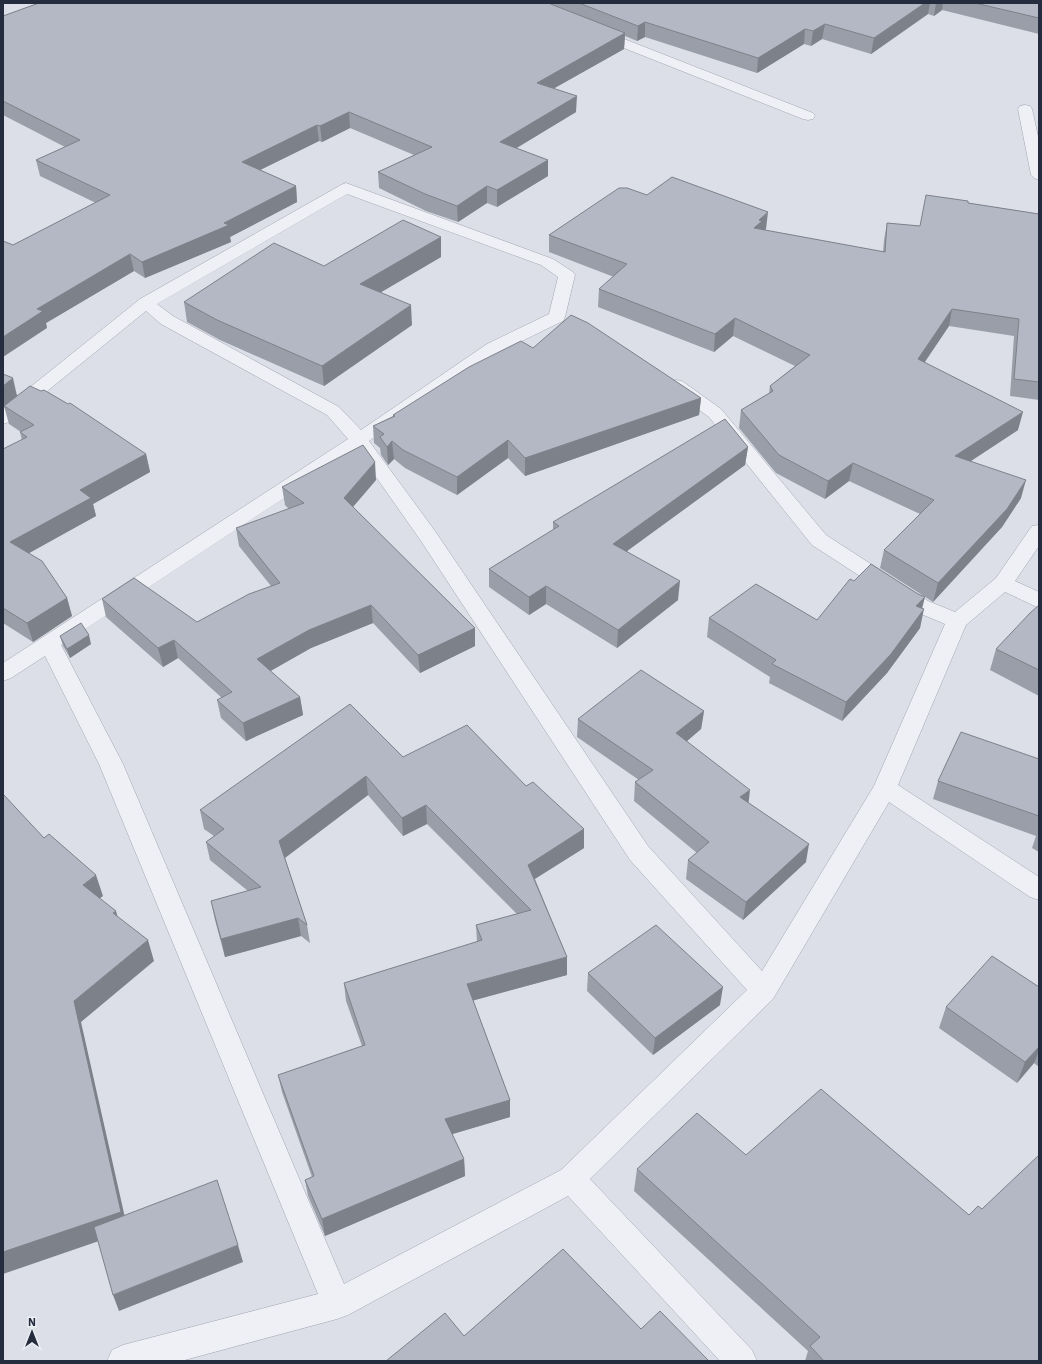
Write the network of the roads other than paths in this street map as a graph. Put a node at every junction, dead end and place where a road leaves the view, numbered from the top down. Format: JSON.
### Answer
{"nodes":[{"id":1,"x":584,"y":27,"type":"edge"},
{"id":2,"x":1025,"y":109,"type":"dead end"},
{"id":3,"x":808,"y":116,"type":"dead end"},
{"id":4,"x":1039,"y":175,"type":"edge"},
{"id":5,"x":146,"y":303,"type":"junction"},
{"id":6,"x":664,"y":377,"type":"edge"},
{"id":7,"x":3,"y":418,"type":"edge"},
{"id":8,"x":359,"y":440,"type":"junction"},
{"id":9,"x":1039,"y":531,"type":"edge"},
{"id":10,"x":1003,"y":583,"type":"junction"},
{"id":11,"x":1039,"y":601,"type":"edge"},
{"id":12,"x":957,"y":621,"type":"junction"},
{"id":13,"x":49,"y":643,"type":"junction"},
{"id":14,"x":3,"y":673,"type":"edge"},
{"id":15,"x":885,"y":788,"type":"junction"},
{"id":16,"x":1039,"y":890,"type":"edge"},
{"id":17,"x":764,"y":991,"type":"junction"},
{"id":18,"x":571,"y":1179,"type":"junction"},
{"id":19,"x":337,"y":1304,"type":"junction"},
{"id":20,"x":123,"y":1361,"type":"edge"},
{"id":21,"x":741,"y":1361,"type":"edge"}],
"edges":[{"from":1,"to":3,"type":"street"},
{"from":2,"to":4,"type":"street"},
{"from":5,"to":7,"type":"street"},
{"from":5,"to":8,"type":"street"},
{"from":5,"to":8,"type":"street"},
{"from":6,"to":12,"type":"street"},
{"from":8,"to":13,"type":"street"},
{"from":8,"to":17,"type":"street"},
{"from":9,"to":10,"type":"street"},
{"from":10,"to":11,"type":"street"},
{"from":10,"to":12,"type":"street"},
{"from":12,"to":15,"type":"street"},
{"from":13,"to":14,"type":"street"},
{"from":13,"to":19,"type":"street"},
{"from":15,"to":16,"type":"street"},
{"from":15,"to":17,"type":"street"},
{"from":17,"to":18,"type":"street"},
{"from":18,"to":19,"type":"street"},
{"from":18,"to":21,"type":"street"},
{"from":19,"to":20,"type":"street"}]}
